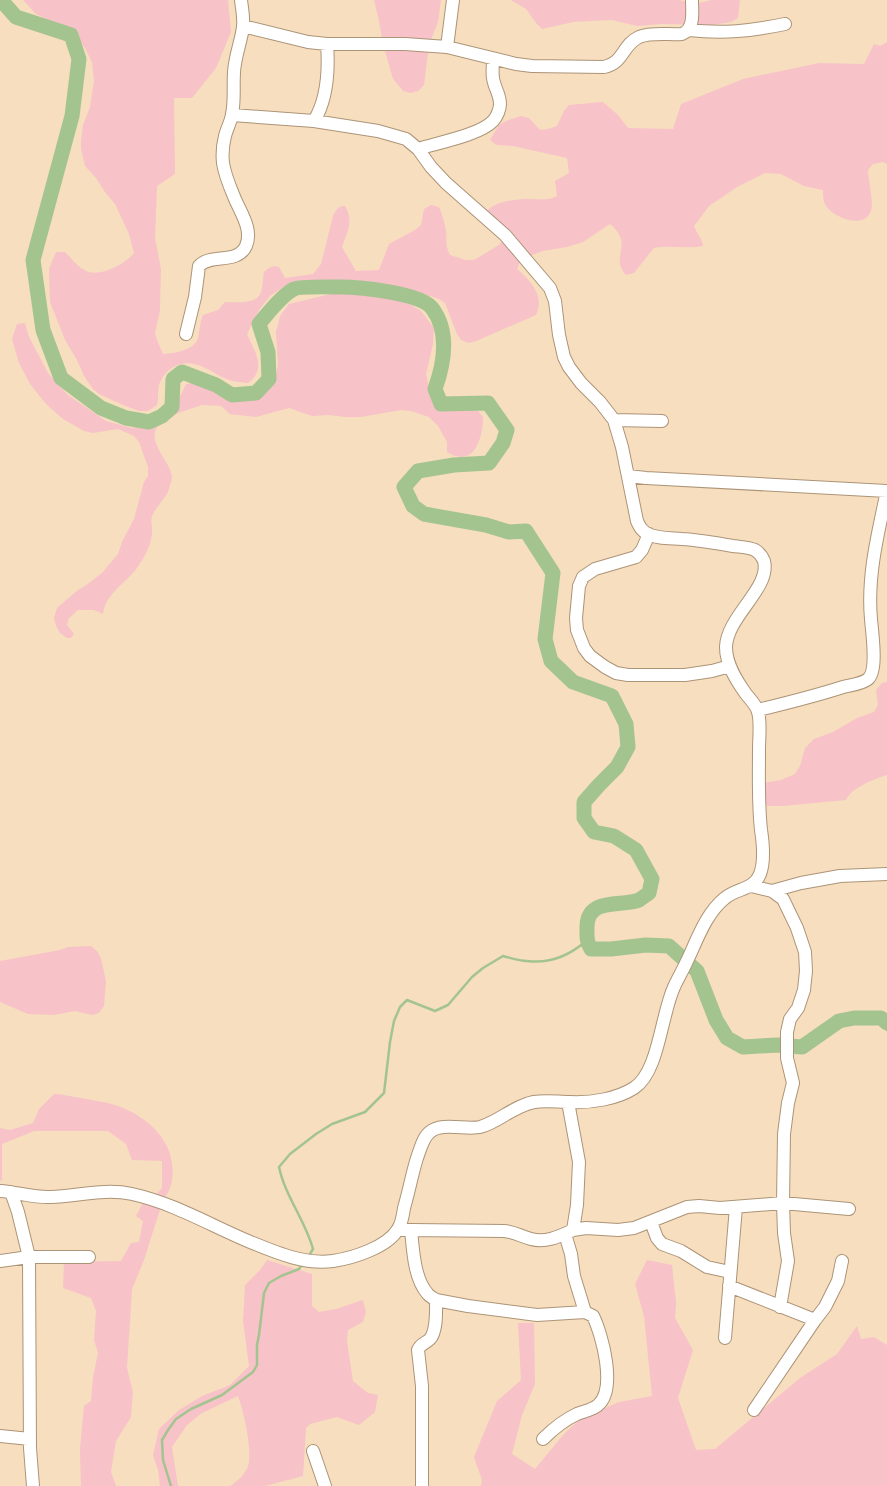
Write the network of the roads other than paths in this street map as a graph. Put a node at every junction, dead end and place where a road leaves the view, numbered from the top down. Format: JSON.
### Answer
{"nodes":[{"id":1,"x":241,"y":0,"type":"edge"},
{"id":2,"x":453,"y":0,"type":"edge"},
{"id":3,"x":692,"y":0,"type":"edge"},
{"id":4,"x":785,"y":24,"type":"dead end"},
{"id":5,"x":243,"y":26,"type":"junction"},
{"id":6,"x":689,"y":30,"type":"junction"},
{"id":7,"x":327,"y":44,"type":"junction"},
{"id":8,"x":447,"y":47,"type":"junction"},
{"id":9,"x":493,"y":59,"type":"junction"},
{"id":10,"x":232,"y":115,"type":"junction"},
{"id":11,"x":314,"y":121,"type":"junction"},
{"id":12,"x":418,"y":149,"type":"junction"},
{"id":13,"x":186,"y":334,"type":"dead end"},
{"id":14,"x":614,"y":420,"type":"junction"},
{"id":15,"x":662,"y":421,"type":"dead end"},
{"id":16,"x":628,"y":476,"type":"junction"},
{"id":17,"x":887,"y":491,"type":"edge"},
{"id":18,"x":648,"y":534,"type":"junction"},
{"id":19,"x":730,"y":666,"type":"junction"},
{"id":20,"x":758,"y":710,"type":"junction"},
{"id":21,"x":887,"y":874,"type":"edge"},
{"id":22,"x":751,"y":886,"type":"junction"},
{"id":23,"x":772,"y":891,"type":"junction"},
{"id":24,"x":568,"y":1102,"type":"junction"},
{"id":25,"x":6,"y":1191,"type":"edge"},
{"id":26,"x":783,"y":1203,"type":"junction"},
{"id":27,"x":736,"y":1207,"type":"junction"},
{"id":28,"x":849,"y":1209,"type":"dead end"},
{"id":29,"x":651,"y":1222,"type":"junction"},
{"id":30,"x":398,"y":1230,"type":"junction"},
{"id":31,"x":411,"y":1230,"type":"junction"},
{"id":32,"x":569,"y":1232,"type":"junction"},
{"id":33,"x":29,"y":1257,"type":"junction"},
{"id":34,"x":89,"y":1257,"type":"dead end"},
{"id":35,"x":0,"y":1261,"type":"edge"},
{"id":36,"x":842,"y":1261,"type":"dead end"},
{"id":37,"x":730,"y":1272,"type":"junction"},
{"id":38,"x":729,"y":1286,"type":"junction"},
{"id":39,"x":436,"y":1300,"type":"junction"},
{"id":40,"x":780,"y":1307,"type":"junction"},
{"id":41,"x":585,"y":1312,"type":"junction"},
{"id":42,"x":815,"y":1320,"type":"junction"},
{"id":43,"x":725,"y":1338,"type":"dead end"},
{"id":44,"x":754,"y":1410,"type":"dead end"},
{"id":45,"x":0,"y":1436,"type":"edge"},
{"id":46,"x":30,"y":1439,"type":"junction"},
{"id":47,"x":543,"y":1440,"type":"dead end"},
{"id":48,"x":313,"y":1451,"type":"dead end"},
{"id":49,"x":33,"y":1486,"type":"edge"},
{"id":50,"x":325,"y":1486,"type":"edge"},
{"id":51,"x":422,"y":1486,"type":"edge"}],
"edges":[{"from":1,"to":5,"type":"street"},
{"from":2,"to":8,"type":"street"},
{"from":3,"to":6,"type":"street"},
{"from":4,"to":6,"type":"street"},
{"from":5,"to":7,"type":"street"},
{"from":5,"to":10,"type":"street"},
{"from":6,"to":9,"type":"street"},
{"from":7,"to":8,"type":"street"},
{"from":7,"to":11,"type":"street"},
{"from":8,"to":9,"type":"street"},
{"from":9,"to":12,"type":"street"},
{"from":10,"to":11,"type":"street"},
{"from":10,"to":13,"type":"street"},
{"from":11,"to":12,"type":"street"},
{"from":12,"to":14,"type":"street"},
{"from":14,"to":15,"type":"street"},
{"from":14,"to":16,"type":"street"},
{"from":16,"to":17,"type":"street"},
{"from":16,"to":18,"type":"street"},
{"from":17,"to":20,"type":"street"},
{"from":18,"to":19,"type":"street"},
{"from":18,"to":19,"type":"street"},
{"from":19,"to":20,"type":"street"},
{"from":20,"to":22,"type":"street"},
{"from":21,"to":23,"type":"street"},
{"from":22,"to":23,"type":"street"},
{"from":22,"to":24,"type":"street"},
{"from":23,"to":26,"type":"street"},
{"from":24,"to":30,"type":"street"},
{"from":24,"to":32,"type":"street"},
{"from":25,"to":30,"type":"street"},
{"from":25,"to":33,"type":"street"},
{"from":26,"to":27,"type":"street"},
{"from":26,"to":28,"type":"street"},
{"from":26,"to":40,"type":"street"},
{"from":27,"to":29,"type":"street"},
{"from":27,"to":37,"type":"street"},
{"from":29,"to":32,"type":"street"},
{"from":29,"to":37,"type":"street"},
{"from":30,"to":31,"type":"street"},
{"from":31,"to":32,"type":"street"},
{"from":31,"to":39,"type":"street"},
{"from":32,"to":41,"type":"street"},
{"from":33,"to":34,"type":"street"},
{"from":33,"to":35,"type":"street"},
{"from":33,"to":46,"type":"street"},
{"from":36,"to":42,"type":"street"},
{"from":37,"to":38,"type":"street"},
{"from":38,"to":40,"type":"street"},
{"from":38,"to":43,"type":"street"},
{"from":39,"to":41,"type":"street"},
{"from":39,"to":51,"type":"street"},
{"from":40,"to":42,"type":"street"},
{"from":41,"to":47,"type":"street"},
{"from":42,"to":44,"type":"street"},
{"from":45,"to":46,"type":"street"},
{"from":46,"to":49,"type":"street"},
{"from":48,"to":50,"type":"street"}]}
